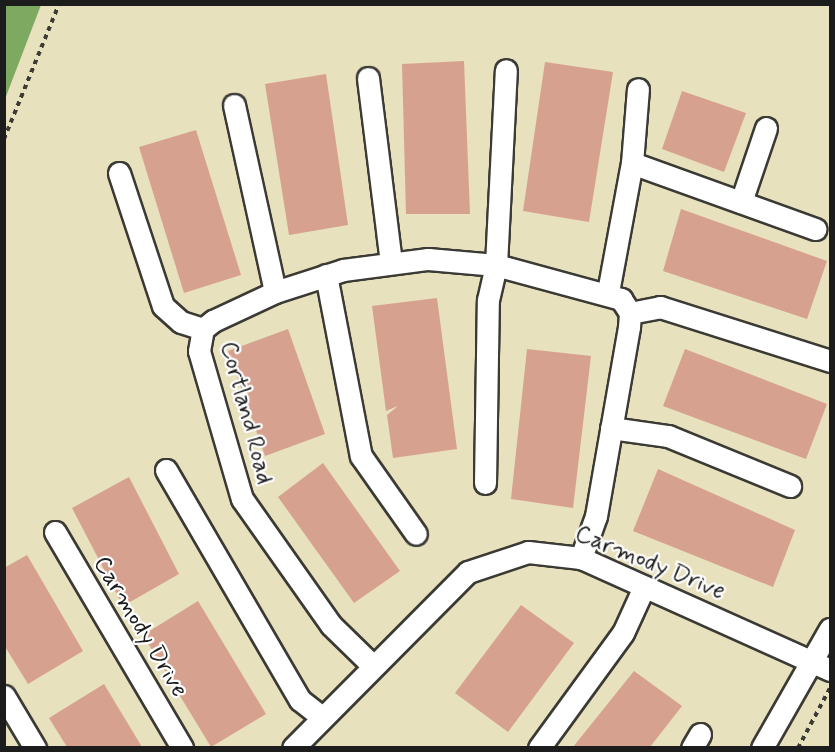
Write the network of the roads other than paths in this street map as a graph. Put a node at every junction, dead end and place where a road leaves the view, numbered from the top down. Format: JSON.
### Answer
{"nodes":[{"id":1,"x":506,"y":70,"type":"dead end"},
{"id":2,"x":368,"y":78,"type":"dead end"},
{"id":3,"x":638,"y":89,"type":"dead end"},
{"id":4,"x":234,"y":105,"type":"dead end"},
{"id":5,"x":766,"y":128,"type":"dead end"},
{"id":6,"x":632,"y":163,"type":"junction"},
{"id":7,"x":119,"y":173,"type":"dead end"},
{"id":8,"x":741,"y":202,"type":"junction"},
{"id":9,"x":815,"y":229,"type":"dead end"},
{"id":10,"x":391,"y":263,"type":"junction"},
{"id":11,"x":496,"y":265,"type":"junction"},
{"id":12,"x":326,"y":275,"type":"junction"},
{"id":13,"x":275,"y":292,"type":"junction"},
{"id":14,"x":608,"y":292,"type":"junction"},
{"id":15,"x":630,"y":313,"type":"junction"},
{"id":16,"x":203,"y":329,"type":"junction"},
{"id":17,"x":831,"y":361,"type":"edge"},
{"id":18,"x":611,"y":428,"type":"junction"},
{"id":19,"x":166,"y":470,"type":"dead end"},
{"id":20,"x":485,"y":483,"type":"dead end"},
{"id":21,"x":790,"y":486,"type":"dead end"},
{"id":22,"x":55,"y":532,"type":"dead end"},
{"id":23,"x":416,"y":534,"type":"dead end"},
{"id":24,"x":581,"y":558,"type":"junction"},
{"id":25,"x":644,"y":587,"type":"junction"},
{"id":26,"x":831,"y":629,"type":"edge"},
{"id":27,"x":372,"y":665,"type":"junction"},
{"id":28,"x":823,"y":665,"type":"edge"},
{"id":29,"x":4,"y":696,"type":"edge"},
{"id":30,"x":322,"y":717,"type":"junction"},
{"id":31,"x":35,"y":747,"type":"edge"},
{"id":32,"x":182,"y":747,"type":"edge"},
{"id":33,"x":293,"y":747,"type":"edge"},
{"id":34,"x":539,"y":747,"type":"edge"},
{"id":35,"x":762,"y":747,"type":"edge"}],
"edges":[{"from":1,"to":11,"type":"street"},
{"from":2,"to":10,"type":"street"},
{"from":3,"to":6,"type":"street"},
{"from":4,"to":13,"type":"street"},
{"from":5,"to":8,"type":"street"},
{"from":6,"to":8,"type":"street"},
{"from":6,"to":14,"type":"street"},
{"from":7,"to":16,"type":"street"},
{"from":8,"to":9,"type":"street"},
{"from":10,"to":11,"type":"street","name":"Cortland Road"},
{"from":10,"to":12,"type":"street","name":"Cortland Road"},
{"from":11,"to":14,"type":"street","name":"Cortland Road"},
{"from":11,"to":20,"type":"street"},
{"from":12,"to":13,"type":"street","name":"Cortland Road"},
{"from":12,"to":23,"type":"street"},
{"from":13,"to":16,"type":"street","name":"Cortland Road"},
{"from":14,"to":15,"type":"street"},
{"from":15,"to":17,"type":"street"},
{"from":15,"to":18,"type":"street"},
{"from":16,"to":27,"type":"street","name":"Cortland Road"},
{"from":18,"to":21,"type":"street"},
{"from":18,"to":24,"type":"street"},
{"from":19,"to":30,"type":"street"},
{"from":22,"to":32,"type":"street","name":"Carmody Drive"},
{"from":24,"to":25,"type":"street","name":"Carmody Drive"},
{"from":24,"to":27,"type":"street","name":"Carmody Drive"},
{"from":25,"to":28,"type":"street","name":"Carmody Drive"},
{"from":25,"to":34,"type":"street"},
{"from":26,"to":28,"type":"street"},
{"from":27,"to":30,"type":"street","name":"Carmody Drive"},
{"from":28,"to":35,"type":"street"},
{"from":29,"to":31,"type":"street"},
{"from":30,"to":33,"type":"street","name":"Carmody Drive"}]}
